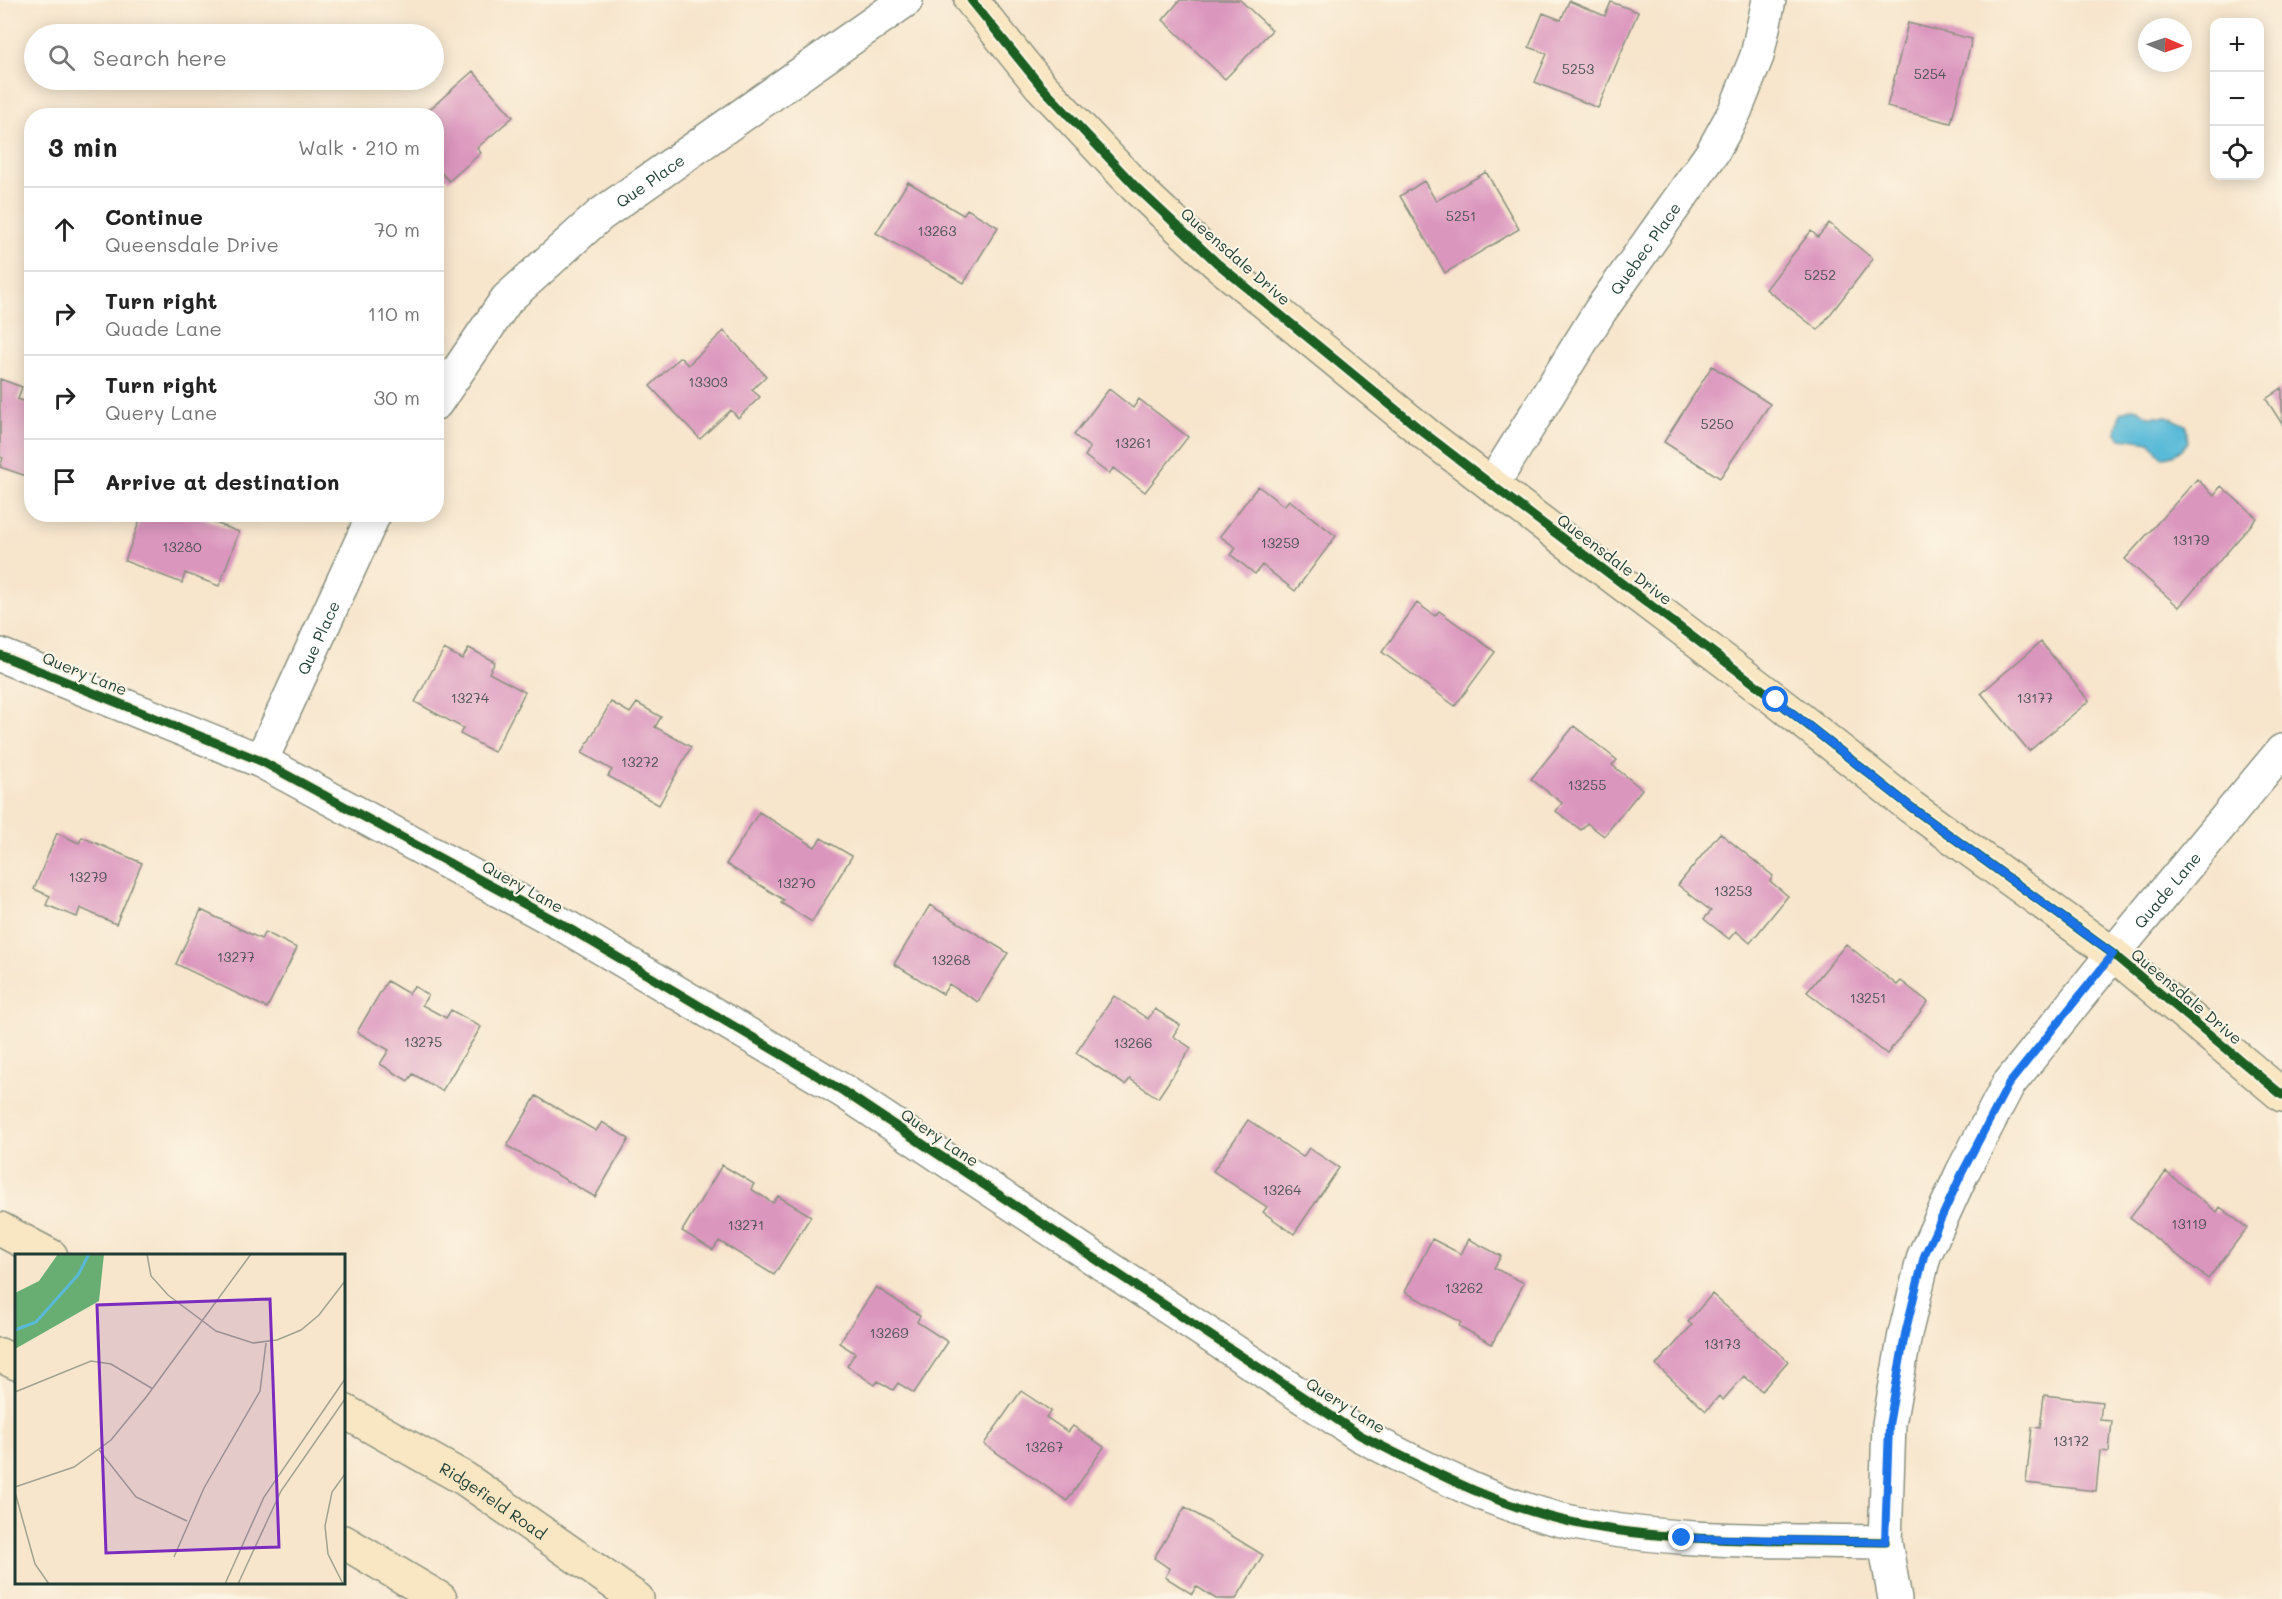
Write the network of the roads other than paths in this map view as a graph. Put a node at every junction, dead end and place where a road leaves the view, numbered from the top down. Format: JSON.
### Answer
{"nodes":[{"id":1,"x":906,"y":0,"type":"edge"},
{"id":2,"x":971,"y":0,"type":"edge"},
{"id":3,"x":1769,"y":0,"type":"edge"},
{"id":4,"x":444,"y":391,"type":"edge"},
{"id":5,"x":1492,"y":485,"type":"junction"},
{"id":6,"x":370,"y":522,"type":"edge"},
{"id":7,"x":0,"y":655,"type":"edge"},
{"id":8,"x":2282,"y":751,"type":"edge"},
{"id":9,"x":261,"y":760,"type":"junction"},
{"id":10,"x":2113,"y":954,"type":"junction"},
{"id":11,"x":2282,"y":1095,"type":"edge"},
{"id":12,"x":0,"y":1229,"type":"edge"},
{"id":13,"x":47,"y":1254,"type":"edge"},
{"id":14,"x":0,"y":1355,"type":"edge"},
{"id":15,"x":15,"y":1362,"type":"edge"},
{"id":16,"x":345,"y":1413,"type":"edge"},
{"id":17,"x":1885,"y":1542,"type":"junction"},
{"id":18,"x":345,"y":1543,"type":"edge"},
{"id":19,"x":440,"y":1599,"type":"edge"},
{"id":20,"x":637,"y":1599,"type":"edge"},
{"id":21,"x":1895,"y":1599,"type":"edge"}],
"edges":[{"from":1,"to":4,"type":"street","name":"Que Place"},
{"from":2,"to":5,"type":"street","name":"Queensdale Drive"},
{"from":3,"to":5,"type":"street","name":"Quebec Place"},
{"from":5,"to":10,"type":"street","name":"Queensdale Drive"},
{"from":6,"to":9,"type":"street","name":"Que Place"},
{"from":7,"to":9,"type":"street","name":"Query Lane"},
{"from":8,"to":10,"type":"street","name":"Quade Lane"},
{"from":9,"to":17,"type":"street","name":"Query Lane"},
{"from":10,"to":11,"type":"street","name":"Queensdale Drive"},
{"from":10,"to":17,"type":"street","name":"Quade Lane"},
{"from":12,"to":13,"type":"street"},
{"from":14,"to":15,"type":"street"},
{"from":16,"to":20,"type":"street","name":"Ridgefield Road"},
{"from":17,"to":21,"type":"street","name":"Quade Lane"},
{"from":18,"to":19,"type":"street"}]}
